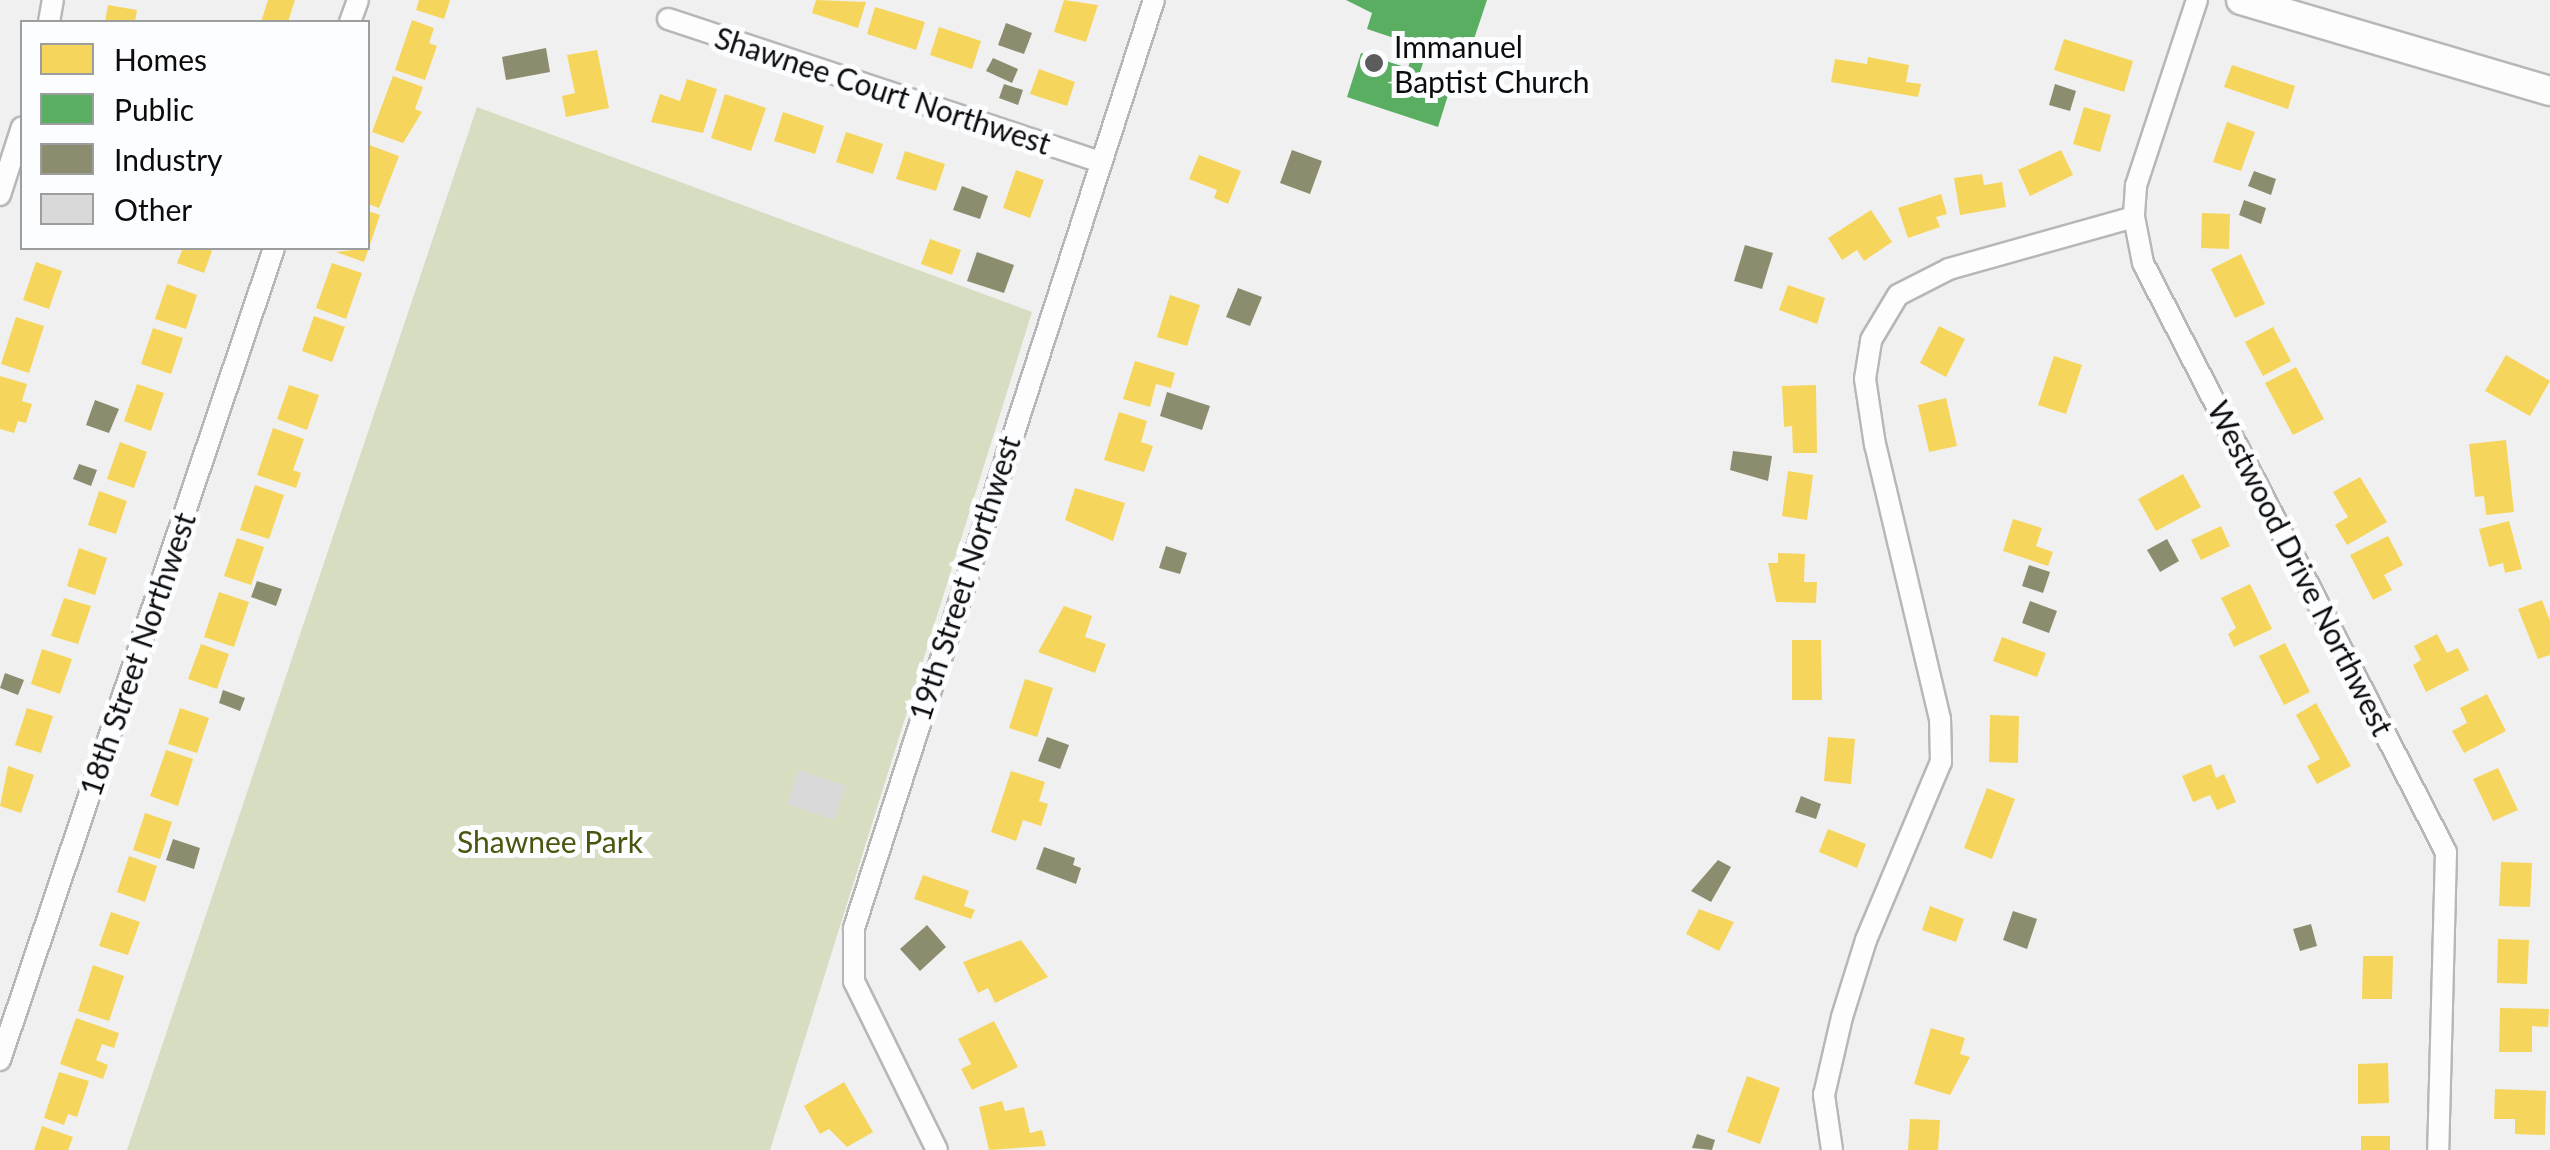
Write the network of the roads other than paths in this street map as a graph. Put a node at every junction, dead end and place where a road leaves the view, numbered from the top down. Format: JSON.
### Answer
{"nodes":[{"id":1,"x":1154,"y":0,"type":"edge"},
{"id":2,"x":2197,"y":0,"type":"edge"},
{"id":3,"x":2241,"y":0,"type":"edge"},
{"id":4,"x":668,"y":19,"type":"dead end"},
{"id":5,"x":2550,"y":91,"type":"edge"},
{"id":6,"x":20,"y":133,"type":"edge"},
{"id":7,"x":1098,"y":160,"type":"junction"},
{"id":8,"x":0,"y":196,"type":"edge"},
{"id":9,"x":2134,"y":217,"type":"junction"},
{"id":10,"x":273,"y":250,"type":"edge"},
{"id":11,"x":5,"y":1027,"type":"edge"},
{"id":12,"x":0,"y":1060,"type":"edge"},
{"id":13,"x":937,"y":1150,"type":"edge"},
{"id":14,"x":1832,"y":1150,"type":"edge"},
{"id":15,"x":2438,"y":1150,"type":"edge"}],
"edges":[{"from":1,"to":7,"type":"street","name":"19th Street Northwest"},
{"from":2,"to":9,"type":"street","name":"Westwood Drive Northwest"},
{"from":3,"to":5,"type":"main road"},
{"from":4,"to":7,"type":"street","name":"Shawnee Court Northwest"},
{"from":6,"to":8,"type":"street"},
{"from":7,"to":13,"type":"street","name":"19th Street Northwest"},
{"from":9,"to":14,"type":"street"},
{"from":9,"to":15,"type":"street","name":"Westwood Drive Northwest"},
{"from":10,"to":11,"type":"street","name":"18th Street Northwest"},
{"from":11,"to":12,"type":"street","name":"18th Street Northwest"}]}
